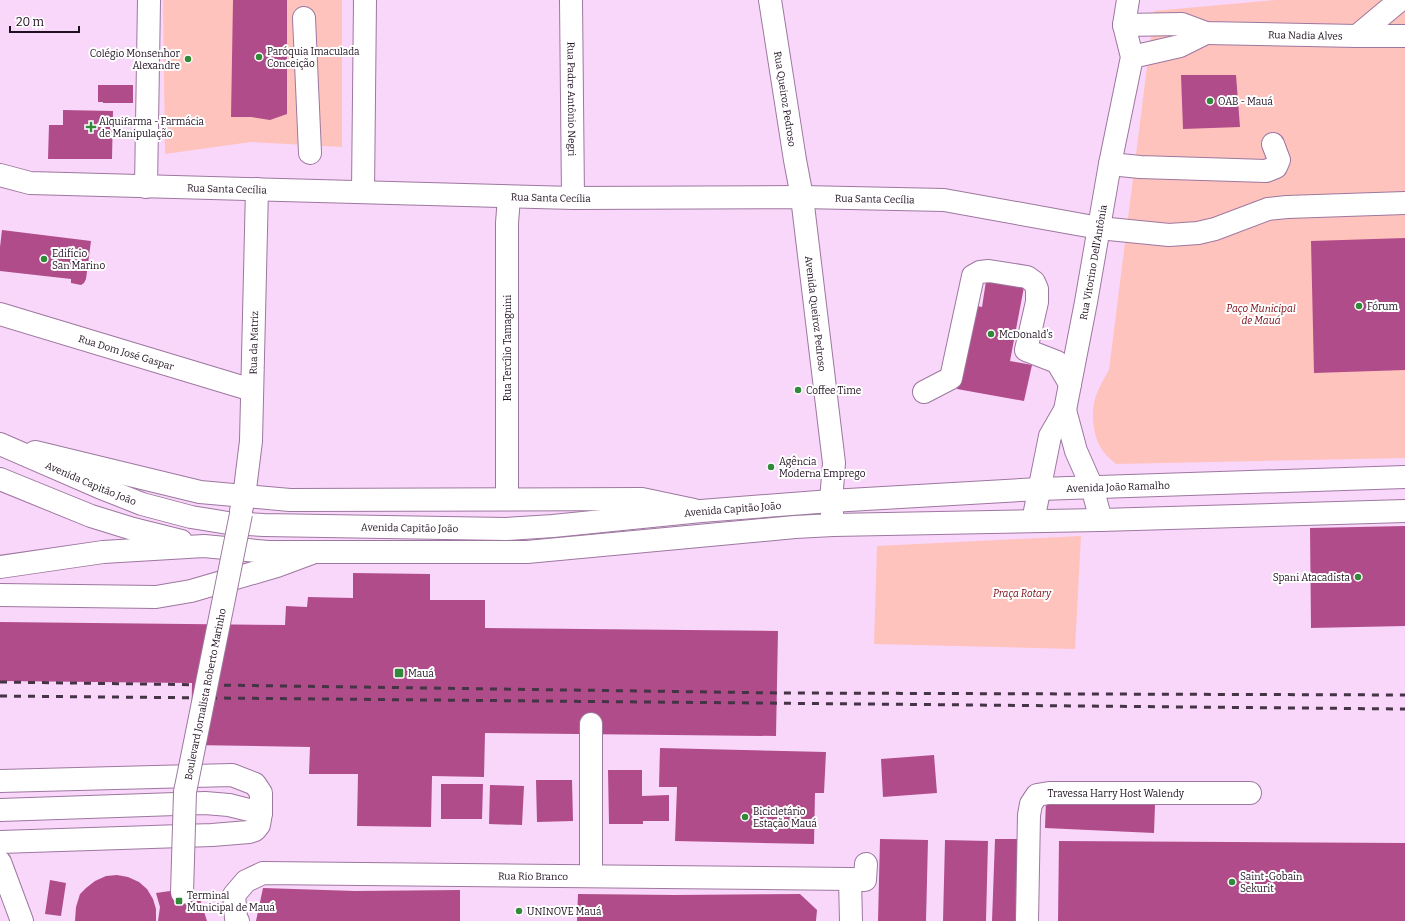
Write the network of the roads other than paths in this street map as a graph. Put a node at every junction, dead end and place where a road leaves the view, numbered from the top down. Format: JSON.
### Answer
{"nodes":[{"id":1,"x":149,"y":0,"type":"edge"},
{"id":2,"x":366,"y":0,"type":"edge"},
{"id":3,"x":571,"y":0,"type":"edge"},
{"id":4,"x":770,"y":0,"type":"edge"},
{"id":5,"x":1128,"y":0,"type":"edge"},
{"id":6,"x":1400,"y":0,"type":"edge"},
{"id":7,"x":304,"y":18,"type":"dead end"},
{"id":8,"x":1124,"y":25,"type":"junction"},
{"id":9,"x":1206,"y":32,"type":"junction"},
{"id":10,"x":1357,"y":36,"type":"junction"},
{"id":11,"x":1405,"y":36,"type":"edge"},
{"id":12,"x":1132,"y":57,"type":"junction"},
{"id":13,"x":1273,"y":144,"type":"dead end"},
{"id":14,"x":310,"y":152,"type":"dead end"},
{"id":15,"x":1110,"y":164,"type":"junction"},
{"id":16,"x":0,"y":175,"type":"edge"},
{"id":17,"x":146,"y":187,"type":"junction"},
{"id":18,"x":257,"y":189,"type":"junction"},
{"id":19,"x":363,"y":192,"type":"junction"},
{"id":20,"x":509,"y":197,"type":"junction"},
{"id":21,"x":573,"y":198,"type":"junction"},
{"id":22,"x":802,"y":198,"type":"junction"},
{"id":23,"x":1405,"y":203,"type":"edge"},
{"id":24,"x":1100,"y":228,"type":"junction"},
{"id":25,"x":0,"y":314,"type":"edge"},
{"id":26,"x":1070,"y":384,"type":"junction"},
{"id":27,"x":252,"y":390,"type":"junction"},
{"id":28,"x":924,"y":392,"type":"dead end"},
{"id":29,"x":1065,"y":410,"type":"junction"},
{"id":30,"x":3,"y":445,"type":"edge"},
{"id":31,"x":1405,"y":477,"type":"edge"},
{"id":32,"x":0,"y":479,"type":"edge"},
{"id":33,"x":1092,"y":487,"type":"junction"},
{"id":34,"x":1039,"y":489,"type":"junction"},
{"id":35,"x":507,"y":499,"type":"junction"},
{"id":36,"x":832,"y":501,"type":"junction"},
{"id":37,"x":242,"y":505,"type":"junction"},
{"id":38,"x":1405,"y":511,"type":"edge"},
{"id":39,"x":701,"y":512,"type":"junction"},
{"id":40,"x":1101,"y":520,"type":"junction"},
{"id":41,"x":1034,"y":521,"type":"junction"},
{"id":42,"x":834,"y":525,"type":"junction"},
{"id":43,"x":204,"y":546,"type":"junction"},
{"id":44,"x":313,"y":552,"type":"junction"},
{"id":45,"x":0,"y":567,"type":"edge"},
{"id":46,"x":0,"y":595,"type":"edge"},
{"id":47,"x":591,"y":724,"type":"dead end"},
{"id":48,"x":0,"y":781,"type":"edge"},
{"id":49,"x":1250,"y":793,"type":"dead end"},
{"id":50,"x":0,"y":810,"type":"edge"},
{"id":51,"x":261,"y":813,"type":"junction"},
{"id":52,"x":0,"y":842,"type":"edge"},
{"id":53,"x":0,"y":862,"type":"edge"},
{"id":54,"x":866,"y":864,"type":"dead end"},
{"id":55,"x":591,"y":876,"type":"junction"},
{"id":56,"x":850,"y":879,"type":"junction"},
{"id":57,"x":182,"y":894,"type":"dead end"},
{"id":58,"x":236,"y":914,"type":"edge"},
{"id":59,"x":22,"y":921,"type":"edge"},
{"id":60,"x":851,"y":921,"type":"edge"},
{"id":61,"x":1027,"y":921,"type":"edge"}],
"edges":[{"from":1,"to":17,"type":"main road"},
{"from":2,"to":19,"type":"main road"},
{"from":3,"to":21,"type":"main road","name":"Rua Padre Antônio Negri"},
{"from":4,"to":22,"type":"main road","name":"Rua Queiroz Pedroso"},
{"from":5,"to":8,"type":"main road","name":"Rua Vitorino Dell'Antônia"},
{"from":6,"to":10,"type":"main road"},
{"from":7,"to":14,"type":"main road"},
{"from":8,"to":9,"type":"main road","name":"Rua Nadia Alves"},
{"from":8,"to":12,"type":"main road","name":"Rua Vitorino Dell'Antônia"},
{"from":9,"to":10,"type":"main road","name":"Rua Nadia Alves"},
{"from":9,"to":12,"type":"main road","name":"Rua Nadia Alves"},
{"from":10,"to":11,"type":"main road","name":"Rua Nadia Alves"},
{"from":12,"to":15,"type":"main road","name":"Rua Vitorino Dell'Antônia"},
{"from":13,"to":15,"type":"main road"},
{"from":15,"to":24,"type":"main road","name":"Rua Vitorino Dell'Antônia"},
{"from":16,"to":17,"type":"main road","name":"Rua Santa Cecília"},
{"from":17,"to":18,"type":"main road","name":"Rua Santa Cecília"},
{"from":18,"to":19,"type":"main road","name":"Rua Santa Cecília"},
{"from":18,"to":27,"type":"main road","name":"Rua da Matriz"},
{"from":19,"to":20,"type":"main road","name":"Rua Santa Cecília"},
{"from":20,"to":21,"type":"main road","name":"Rua Santa Cecília"},
{"from":20,"to":35,"type":"main road","name":"Rua Tercílio Tamagnini"},
{"from":21,"to":22,"type":"main road","name":"Rua Santa Cecília"},
{"from":22,"to":24,"type":"main road","name":"Rua Santa Cecília"},
{"from":22,"to":36,"type":"main road","name":"Avenida Queiroz Pedroso"},
{"from":23,"to":24,"type":"main road","name":"Rua Santa Cecília"},
{"from":24,"to":26,"type":"main road","name":"Rua Vitorino Dell'Antônia"},
{"from":25,"to":27,"type":"main road","name":"Rua Dom José Gaspar"},
{"from":26,"to":28,"type":"main road"},
{"from":26,"to":29,"type":"main road","name":"Rua Vitorino Dell'Antônia"},
{"from":27,"to":37,"type":"main road","name":"Rua da Matriz"},
{"from":29,"to":33,"type":"main road"},
{"from":29,"to":34,"type":"main road","name":"Rua Vitorino Dell'Antônia"},
{"from":30,"to":37,"type":"main road"},
{"from":30,"to":39,"type":"main road","name":"Avenida Capitão João"},
{"from":31,"to":33,"type":"main road","name":"Avenida João Ramalho"},
{"from":32,"to":43,"type":"main road"},
{"from":33,"to":34,"type":"main road","name":"Avenida João Ramalho"},
{"from":33,"to":40,"type":"main road"},
{"from":34,"to":36,"type":"main road","name":"Avenida João Ramalho"},
{"from":34,"to":41,"type":"main road","name":"Rua Vitorino Dell'Antônia"},
{"from":35,"to":37,"type":"main road"},
{"from":35,"to":39,"type":"main road"},
{"from":36,"to":39,"type":"main road","name":"Avenida Capitão João"},
{"from":36,"to":42,"type":"main road","name":"Avenida Queiroz Pedroso"},
{"from":37,"to":57,"type":"main road","name":"Boulevard Jornalista Roberto Marinho","bridge":true},
{"from":38,"to":40,"type":"main road"},
{"from":40,"to":41,"type":"main road"},
{"from":41,"to":42,"type":"main road"},
{"from":42,"to":44,"type":"main road"},
{"from":43,"to":44,"type":"main road"},
{"from":43,"to":45,"type":"main road"},
{"from":44,"to":46,"type":"main road"},
{"from":47,"to":55,"type":"main road"},
{"from":48,"to":51,"type":"main road"},
{"from":49,"to":61,"type":"main road","name":"Travessa Harry Host Walendy"},
{"from":50,"to":51,"type":"main road"},
{"from":51,"to":52,"type":"main road"},
{"from":53,"to":59,"type":"main road"},
{"from":54,"to":56,"type":"main road","name":"Rua Rio Branco"},
{"from":55,"to":56,"type":"main road","name":"Rua Rio Branco"},
{"from":55,"to":58,"type":"main road","name":"Rua Rio Branco"},
{"from":56,"to":60,"type":"main road"}]}
